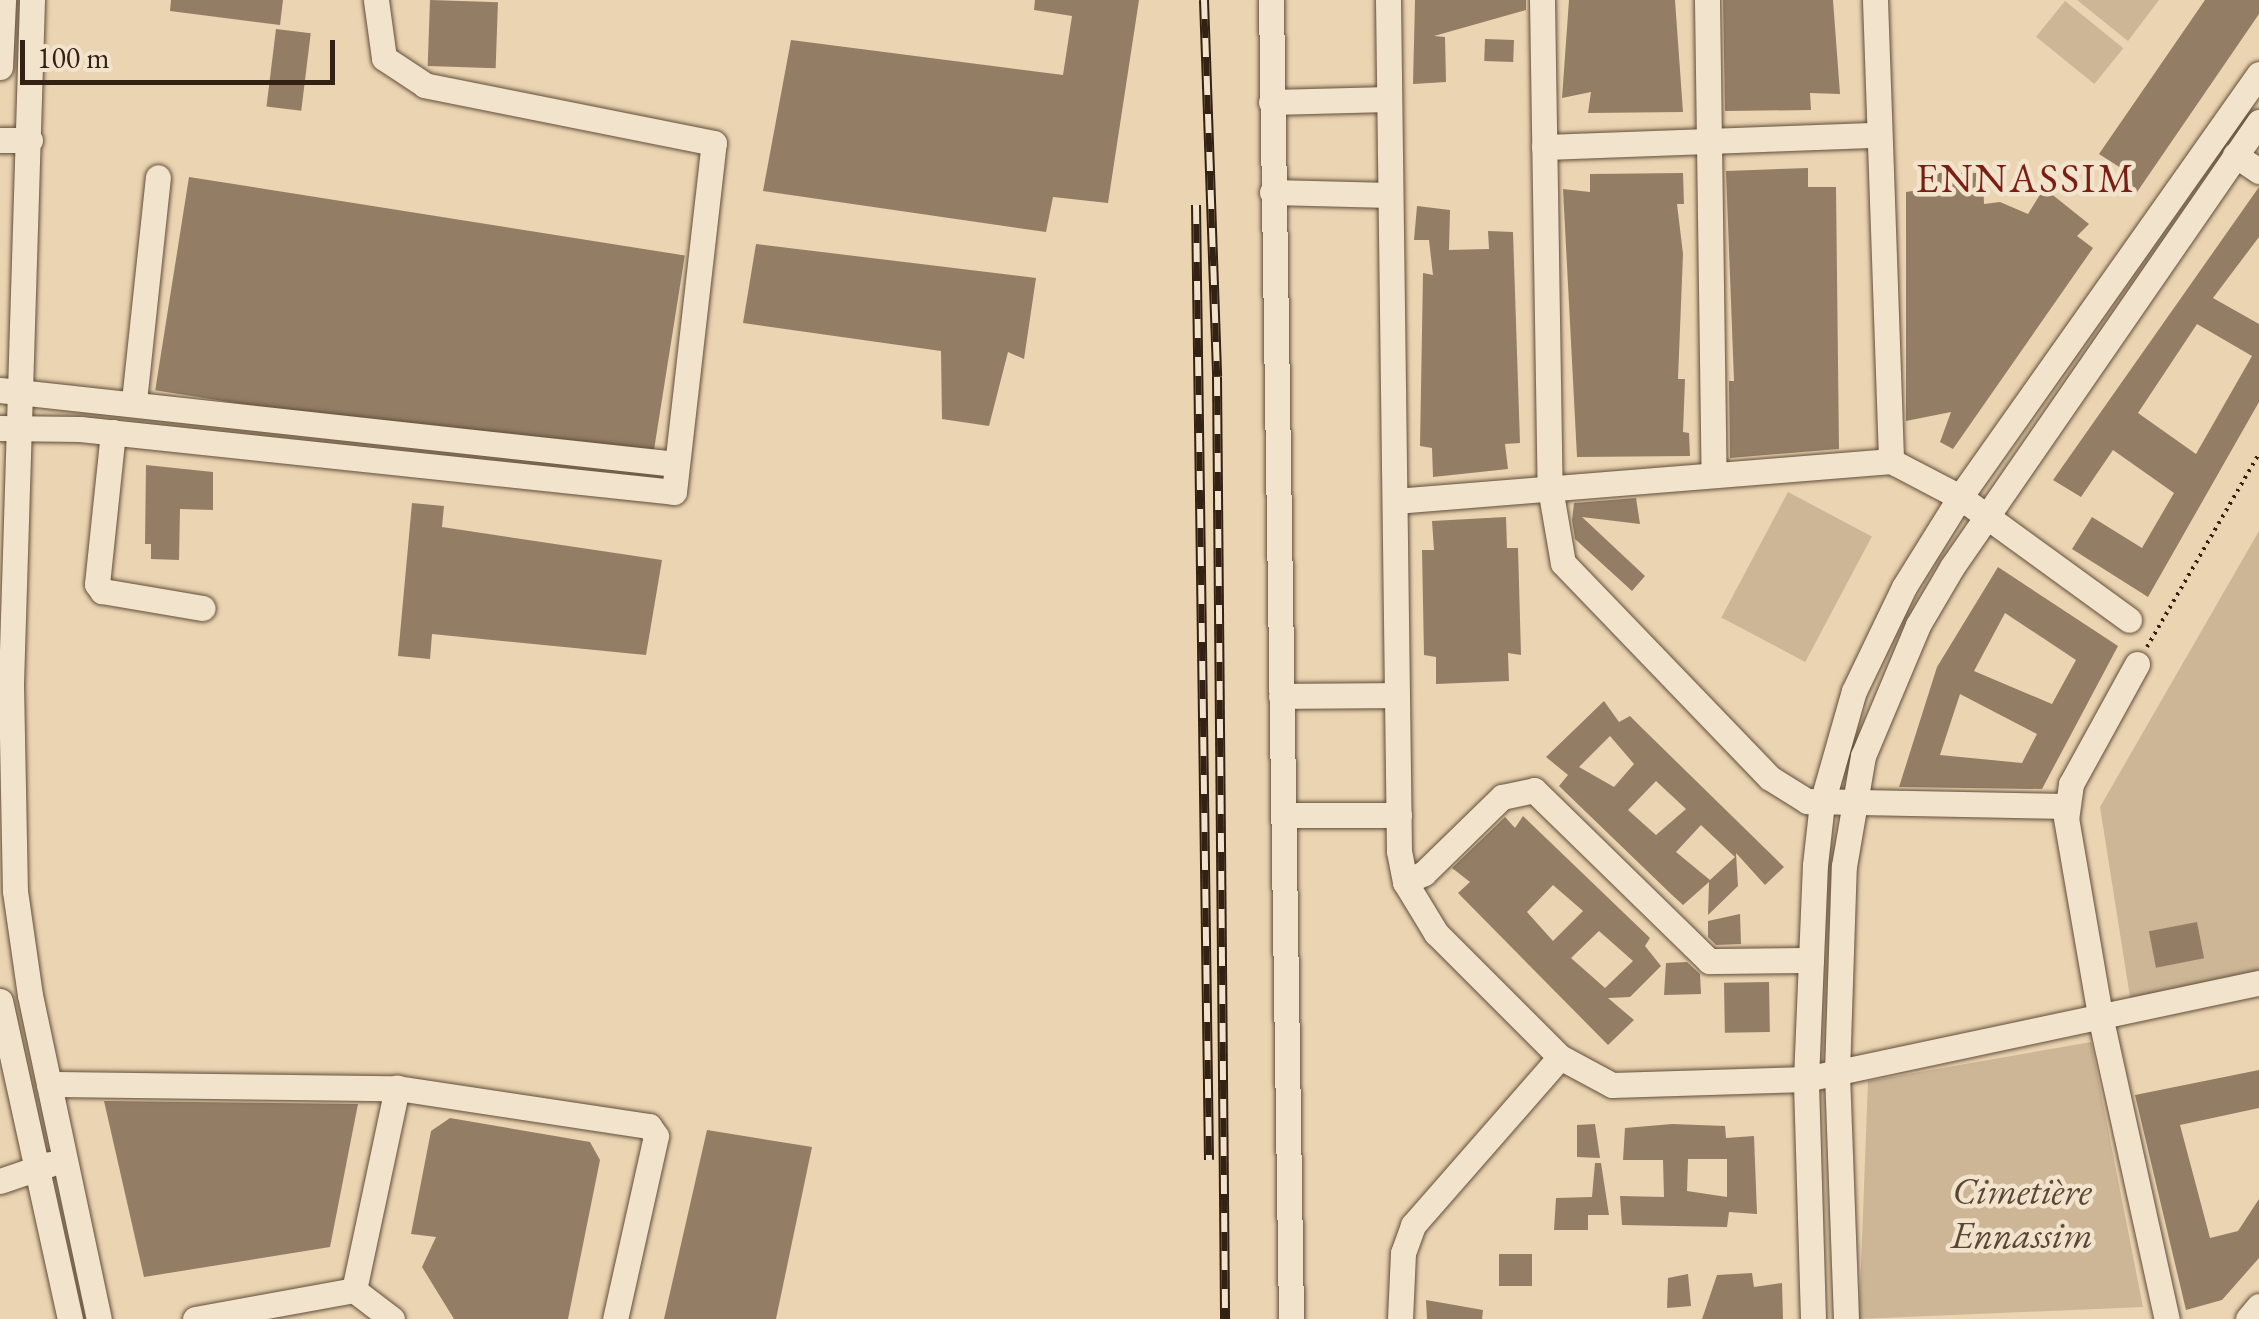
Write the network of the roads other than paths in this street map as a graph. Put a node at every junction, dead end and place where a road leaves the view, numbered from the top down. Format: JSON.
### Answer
{"nodes":[{"id":1,"x":3,"y":0,"type":"edge"},
{"id":2,"x":32,"y":0,"type":"edge"},
{"id":3,"x":376,"y":0,"type":"edge"},
{"id":4,"x":1271,"y":0,"type":"edge"},
{"id":5,"x":1388,"y":0,"type":"edge"},
{"id":6,"x":1542,"y":0,"type":"edge"},
{"id":7,"x":1706,"y":0,"type":"edge"},
{"id":8,"x":1875,"y":0,"type":"edge"},
{"id":9,"x":0,"y":67,"type":"edge"},
{"id":10,"x":2259,"y":74,"type":"edge"},
{"id":11,"x":1389,"y":99,"type":"junction"},
{"id":12,"x":1272,"y":102,"type":"junction"},
{"id":13,"x":2259,"y":122,"type":"edge"},
{"id":14,"x":1879,"y":135,"type":"junction"},
{"id":15,"x":0,"y":140,"type":"edge"},
{"id":16,"x":30,"y":140,"type":"junction"},
{"id":17,"x":1709,"y":141,"type":"junction"},
{"id":18,"x":1544,"y":147,"type":"junction"},
{"id":19,"x":2235,"y":155,"type":"junction"},
{"id":20,"x":2259,"y":171,"type":"edge"},
{"id":21,"x":158,"y":177,"type":"dead end"},
{"id":22,"x":1272,"y":192,"type":"junction"},
{"id":23,"x":1390,"y":195,"type":"junction"},
{"id":24,"x":10,"y":389,"type":"edge"},
{"id":25,"x":134,"y":401,"type":"junction"},
{"id":26,"x":8,"y":428,"type":"edge"},
{"id":27,"x":113,"y":432,"type":"junction"},
{"id":28,"x":1890,"y":461,"type":"junction"},
{"id":29,"x":676,"y":464,"type":"junction"},
{"id":30,"x":1714,"y":475,"type":"junction"},
{"id":31,"x":1550,"y":488,"type":"junction"},
{"id":32,"x":1960,"y":497,"type":"junction"},
{"id":33,"x":1395,"y":500,"type":"junction"},
{"id":34,"x":1985,"y":515,"type":"junction"},
{"id":35,"x":202,"y":608,"type":"dead end"},
{"id":36,"x":2129,"y":620,"type":"dead end"},
{"id":37,"x":2137,"y":664,"type":"road end"},
{"id":38,"x":5,"y":684,"type":"edge"},
{"id":39,"x":1396,"y":695,"type":"junction"},
{"id":40,"x":1280,"y":696,"type":"junction"},
{"id":41,"x":1822,"y":803,"type":"junction"},
{"id":42,"x":1850,"y":806,"type":"junction"},
{"id":43,"x":2066,"y":806,"type":"junction"},
{"id":44,"x":1399,"y":815,"type":"junction"},
{"id":45,"x":1283,"y":816,"type":"junction"},
{"id":46,"x":1405,"y":882,"type":"junction"},
{"id":47,"x":1811,"y":960,"type":"junction"},
{"id":48,"x":2259,"y":983,"type":"edge"},
{"id":49,"x":0,"y":1001,"type":"edge"},
{"id":50,"x":2102,"y":1020,"type":"junction"},
{"id":51,"x":1560,"y":1057,"type":"junction"},
{"id":52,"x":1837,"y":1072,"type":"junction"},
{"id":53,"x":1806,"y":1079,"type":"junction"},
{"id":54,"x":8,"y":1082,"type":"edge"},
{"id":55,"x":48,"y":1084,"type":"junction"},
{"id":56,"x":397,"y":1088,"type":"junction"},
{"id":57,"x":64,"y":1159,"type":"junction"},
{"id":58,"x":36,"y":1168,"type":"junction"},
{"id":59,"x":0,"y":1181,"type":"edge"},
{"id":60,"x":354,"y":1290,"type":"junction"},
{"id":61,"x":2259,"y":1306,"type":"edge"},
{"id":62,"x":70,"y":1319,"type":"edge"},
{"id":63,"x":99,"y":1319,"type":"edge"},
{"id":64,"x":195,"y":1319,"type":"edge"},
{"id":65,"x":392,"y":1319,"type":"edge"},
{"id":66,"x":615,"y":1319,"type":"edge"},
{"id":67,"x":1292,"y":1319,"type":"edge"},
{"id":68,"x":1400,"y":1319,"type":"edge"},
{"id":69,"x":1813,"y":1319,"type":"edge"},
{"id":70,"x":1846,"y":1319,"type":"edge"},
{"id":71,"x":2167,"y":1319,"type":"edge"},
{"id":72,"x":2248,"y":1319,"type":"edge"}],
"edges":[{"from":1,"to":9,"type":"street"},
{"from":2,"to":16,"type":"street"},
{"from":3,"to":29,"type":"street"},
{"from":4,"to":12,"type":"street"},
{"from":5,"to":11,"type":"street"},
{"from":6,"to":18,"type":"street"},
{"from":7,"to":17,"type":"street"},
{"from":8,"to":14,"type":"street"},
{"from":10,"to":32,"type":"street"},
{"from":11,"to":12,"type":"street"},
{"from":11,"to":23,"type":"street"},
{"from":12,"to":22,"type":"street"},
{"from":13,"to":19,"type":"street"},
{"from":14,"to":17,"type":"street"},
{"from":14,"to":28,"type":"street"},
{"from":15,"to":16,"type":"street"},
{"from":16,"to":24,"type":"street"},
{"from":17,"to":18,"type":"street"},
{"from":17,"to":30,"type":"street"},
{"from":18,"to":31,"type":"street"},
{"from":19,"to":20,"type":"street"},
{"from":19,"to":34,"type":"street"},
{"from":21,"to":25,"type":"street"},
{"from":22,"to":23,"type":"street"},
{"from":22,"to":40,"type":"street"},
{"from":23,"to":33,"type":"street"},
{"from":24,"to":25,"type":"street"},
{"from":24,"to":26,"type":"street"},
{"from":25,"to":29,"type":"street"},
{"from":26,"to":27,"type":"street"},
{"from":26,"to":38,"type":"street"},
{"from":27,"to":29,"type":"street"},
{"from":27,"to":35,"type":"street"},
{"from":28,"to":30,"type":"street"},
{"from":28,"to":32,"type":"street"},
{"from":30,"to":31,"type":"street"},
{"from":31,"to":33,"type":"street"},
{"from":31,"to":41,"type":"street"},
{"from":32,"to":34,"type":"street"},
{"from":32,"to":41,"type":"street"},
{"from":33,"to":39,"type":"street"},
{"from":34,"to":36,"type":"street"},
{"from":34,"to":42,"type":"street"},
{"from":37,"to":43,"type":"street"},
{"from":38,"to":55,"type":"street"},
{"from":39,"to":40,"type":"street"},
{"from":39,"to":44,"type":"street"},
{"from":40,"to":45,"type":"street"},
{"from":41,"to":42,"type":"street"},
{"from":41,"to":47,"type":"street"},
{"from":42,"to":43,"type":"street"},
{"from":42,"to":52,"type":"street"},
{"from":43,"to":50,"type":"street"},
{"from":44,"to":45,"type":"street"},
{"from":44,"to":46,"type":"street"},
{"from":45,"to":67,"type":"street"},
{"from":46,"to":47,"type":"street"},
{"from":46,"to":51,"type":"street"},
{"from":47,"to":53,"type":"street"},
{"from":48,"to":50,"type":"street"},
{"from":49,"to":54,"type":"street"},
{"from":50,"to":52,"type":"street"},
{"from":50,"to":71,"type":"street"},
{"from":51,"to":53,"type":"street"},
{"from":51,"to":68,"type":"street"},
{"from":52,"to":53,"type":"street"},
{"from":52,"to":70,"type":"street"},
{"from":53,"to":69,"type":"street"},
{"from":54,"to":58,"type":"street"},
{"from":55,"to":56,"type":"street"},
{"from":55,"to":57,"type":"street"},
{"from":56,"to":60,"type":"street"},
{"from":56,"to":66,"type":"street"},
{"from":57,"to":58,"type":"street"},
{"from":57,"to":63,"type":"street"},
{"from":58,"to":59,"type":"street"},
{"from":58,"to":62,"type":"street"},
{"from":60,"to":64,"type":"street"},
{"from":60,"to":65,"type":"street"},
{"from":61,"to":72,"type":"street"}]}
